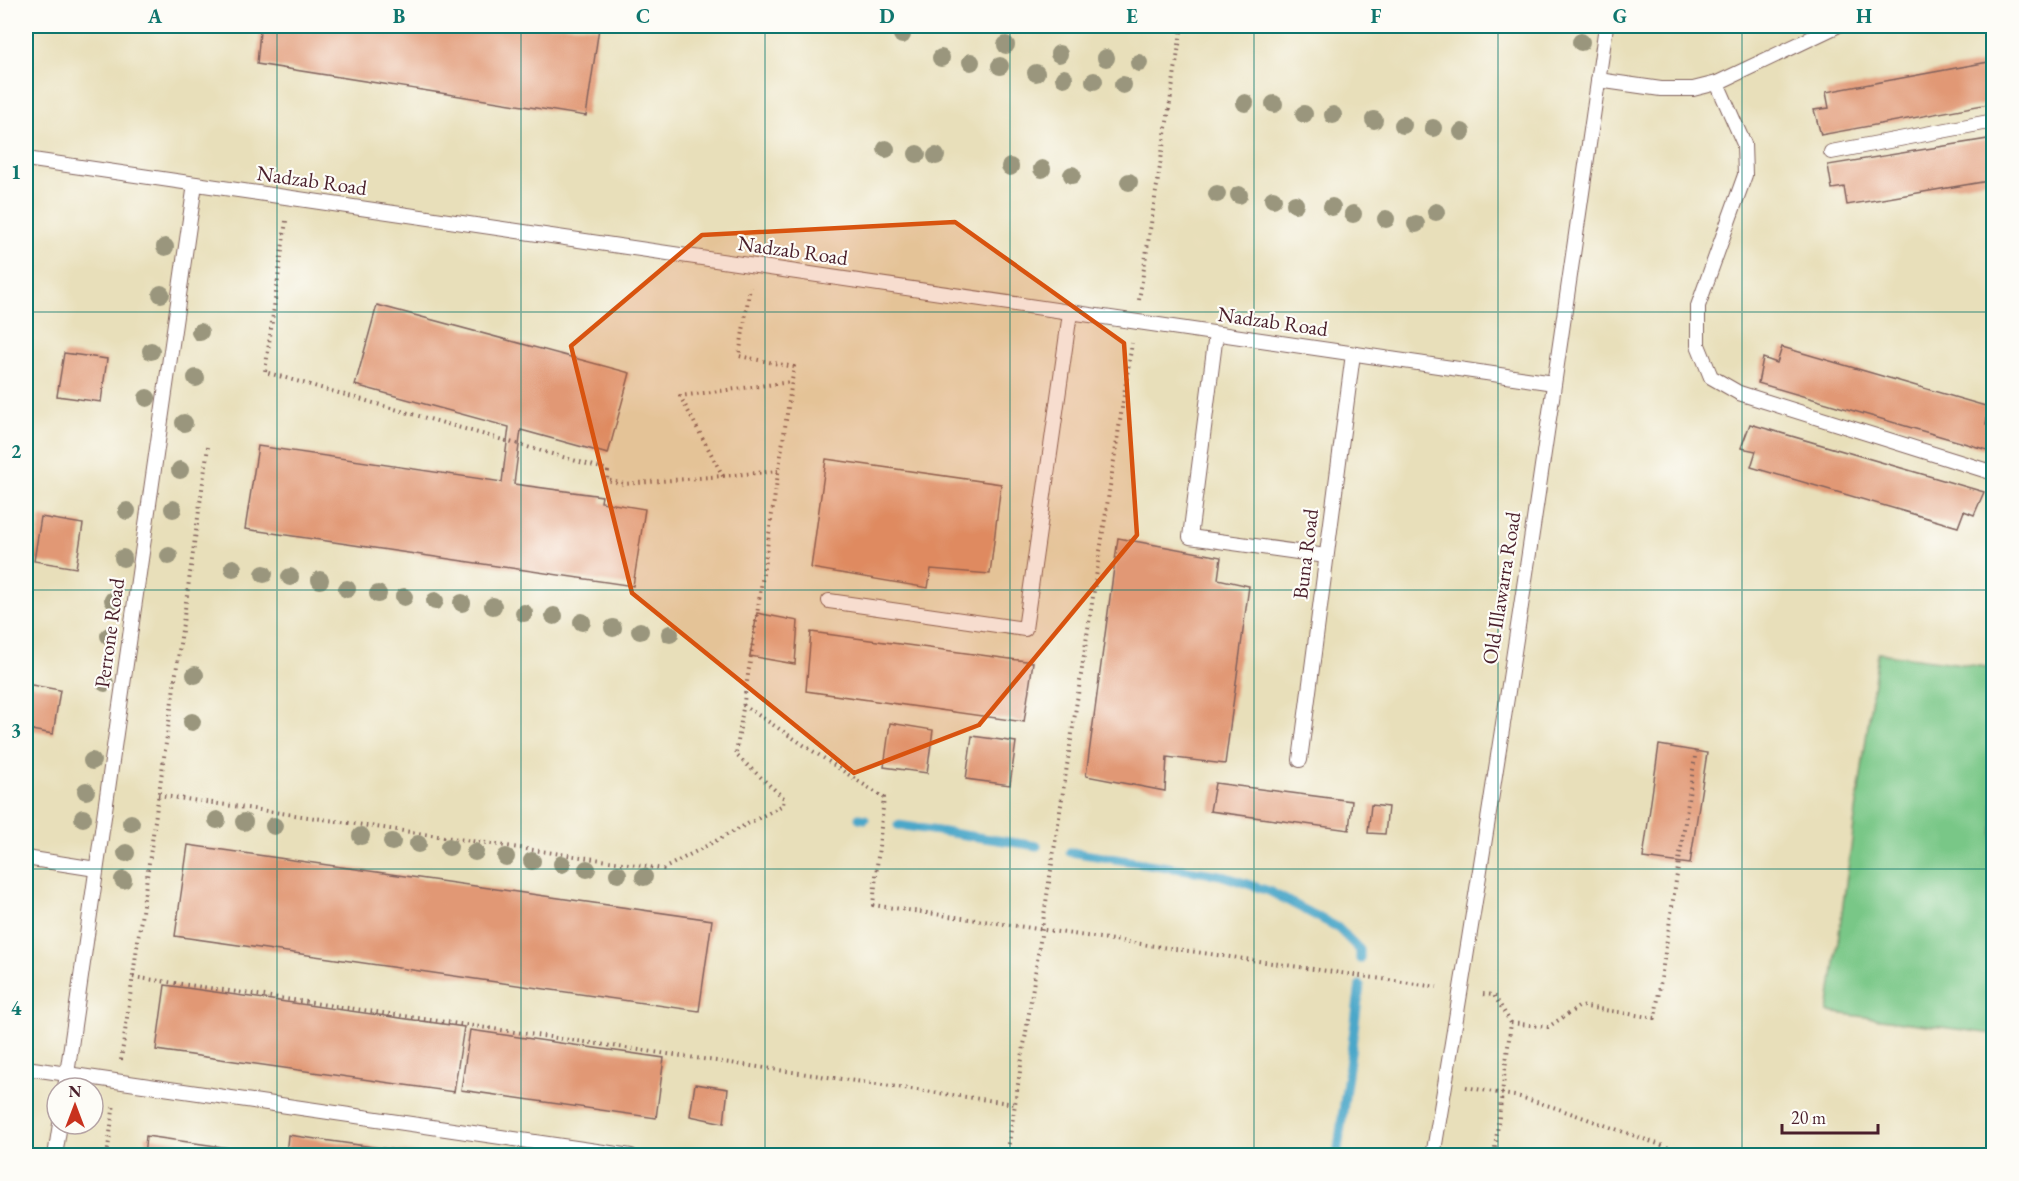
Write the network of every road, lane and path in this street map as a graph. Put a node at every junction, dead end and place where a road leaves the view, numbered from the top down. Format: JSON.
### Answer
{"nodes":[{"id":1,"x":1182,"y":26,"type":"edge"},
{"id":2,"x":1606,"y":26,"type":"edge"},
{"id":3,"x":1837,"y":26,"type":"edge"},
{"id":4,"x":1598,"y":80,"type":"junction"},
{"id":5,"x":1717,"y":83,"type":"junction"},
{"id":6,"x":1994,"y":121,"type":"edge"},
{"id":7,"x":1831,"y":152,"type":"dead end"},
{"id":8,"x":26,"y":159,"type":"edge"},
{"id":9,"x":195,"y":184,"type":"junction"},
{"id":10,"x":287,"y":216,"type":"dead end"},
{"id":11,"x":750,"y":283,"type":"dead end"},
{"id":12,"x":1070,"y":313,"type":"junction"},
{"id":13,"x":1135,"y":322,"type":"junction"},
{"id":14,"x":1216,"y":334,"type":"junction"},
{"id":15,"x":1353,"y":354,"type":"junction"},
{"id":16,"x":791,"y":382,"type":"junction"},
{"id":17,"x":1554,"y":383,"type":"junction"},
{"id":18,"x":208,"y":447,"type":"dead end"},
{"id":19,"x":778,"y":471,"type":"junction"},
{"id":20,"x":1994,"y":473,"type":"edge"},
{"id":21,"x":723,"y":476,"type":"junction"},
{"id":22,"x":1326,"y":556,"type":"junction"},
{"id":23,"x":829,"y":601,"type":"dead end"},
{"id":24,"x":743,"y":705,"type":"junction"},
{"id":25,"x":1696,"y":750,"type":"dead end"},
{"id":26,"x":1300,"y":760,"type":"dead end"},
{"id":27,"x":158,"y":795,"type":"junction"},
{"id":28,"x":26,"y":858,"type":"edge"},
{"id":29,"x":96,"y":868,"type":"junction"},
{"id":30,"x":1041,"y":929,"type":"junction"},
{"id":31,"x":133,"y":976,"type":"junction"},
{"id":32,"x":1461,"y":990,"type":"junction"},
{"id":33,"x":1511,"y":1023,"type":"junction"},
{"id":34,"x":26,"y":1068,"type":"edge"},
{"id":35,"x":67,"y":1072,"type":"junction"},
{"id":36,"x":66,"y":1076,"type":"edge"},
{"id":37,"x":118,"y":1080,"type":"junction"},
{"id":38,"x":1445,"y":1084,"type":"junction"},
{"id":39,"x":1502,"y":1094,"type":"junction"},
{"id":40,"x":1015,"y":1104,"type":"junction"},
{"id":41,"x":58,"y":1136,"type":"edge"},
{"id":42,"x":55,"y":1155,"type":"edge"},
{"id":43,"x":107,"y":1155,"type":"edge"},
{"id":44,"x":631,"y":1155,"type":"edge"},
{"id":45,"x":1006,"y":1155,"type":"edge"},
{"id":46,"x":1433,"y":1155,"type":"edge"},
{"id":47,"x":1494,"y":1155,"type":"edge"},
{"id":48,"x":1692,"y":1155,"type":"edge"}],
"edges":[{"from":1,"to":13,"type":"path"},
{"from":2,"to":4,"type":"lane","name":"Old Illawarra Road"},
{"from":3,"to":5,"type":"lane"},
{"from":4,"to":5,"type":"lane"},
{"from":4,"to":17,"type":"lane","name":"Old Illawarra Road"},
{"from":5,"to":20,"type":"lane"},
{"from":6,"to":7,"type":"lane"},
{"from":8,"to":9,"type":"lane","name":"Nadzab Road"},
{"from":9,"to":12,"type":"lane","name":"Nadzab Road"},
{"from":9,"to":29,"type":"lane","name":"Perrone Road"},
{"from":10,"to":21,"type":"path"},
{"from":11,"to":16,"type":"path"},
{"from":12,"to":13,"type":"lane","name":"Nadzab Road"},
{"from":12,"to":23,"type":"lane"},
{"from":13,"to":14,"type":"lane","name":"Nadzab Road"},
{"from":13,"to":30,"type":"path"},
{"from":14,"to":15,"type":"lane","name":"Nadzab Road"},
{"from":14,"to":22,"type":"lane"},
{"from":15,"to":17,"type":"lane","name":"Nadzab Road"},
{"from":15,"to":22,"type":"lane","name":"Buna Road"},
{"from":16,"to":19,"type":"path"},
{"from":16,"to":21,"type":"path"},
{"from":17,"to":32,"type":"lane","name":"Old Illawarra Road"},
{"from":18,"to":27,"type":"path"},
{"from":19,"to":21,"type":"path"},
{"from":19,"to":24,"type":"path"},
{"from":22,"to":26,"type":"lane","name":"Buna Road"},
{"from":24,"to":27,"type":"path"},
{"from":24,"to":30,"type":"path"},
{"from":25,"to":33,"type":"path"},
{"from":27,"to":31,"type":"path"},
{"from":28,"to":29,"type":"lane"},
{"from":29,"to":35,"type":"lane","name":"Perrone Road"},
{"from":30,"to":32,"type":"path"},
{"from":30,"to":40,"type":"path"},
{"from":31,"to":37,"type":"path"},
{"from":31,"to":40,"type":"path"},
{"from":32,"to":33,"type":"path"},
{"from":32,"to":38,"type":"lane","name":"Old Illawarra Road"},
{"from":33,"to":39,"type":"path"},
{"from":34,"to":35,"type":"lane"},
{"from":35,"to":36,"type":"lane","name":"Perrone Road"},
{"from":35,"to":37,"type":"lane"},
{"from":37,"to":43,"type":"path"},
{"from":37,"to":44,"type":"lane"},
{"from":38,"to":39,"type":"path"},
{"from":38,"to":46,"type":"lane","name":"Old Illawarra Road"},
{"from":39,"to":47,"type":"path"},
{"from":39,"to":48,"type":"path"},
{"from":40,"to":45,"type":"path"},
{"from":41,"to":42,"type":"lane"}]}
